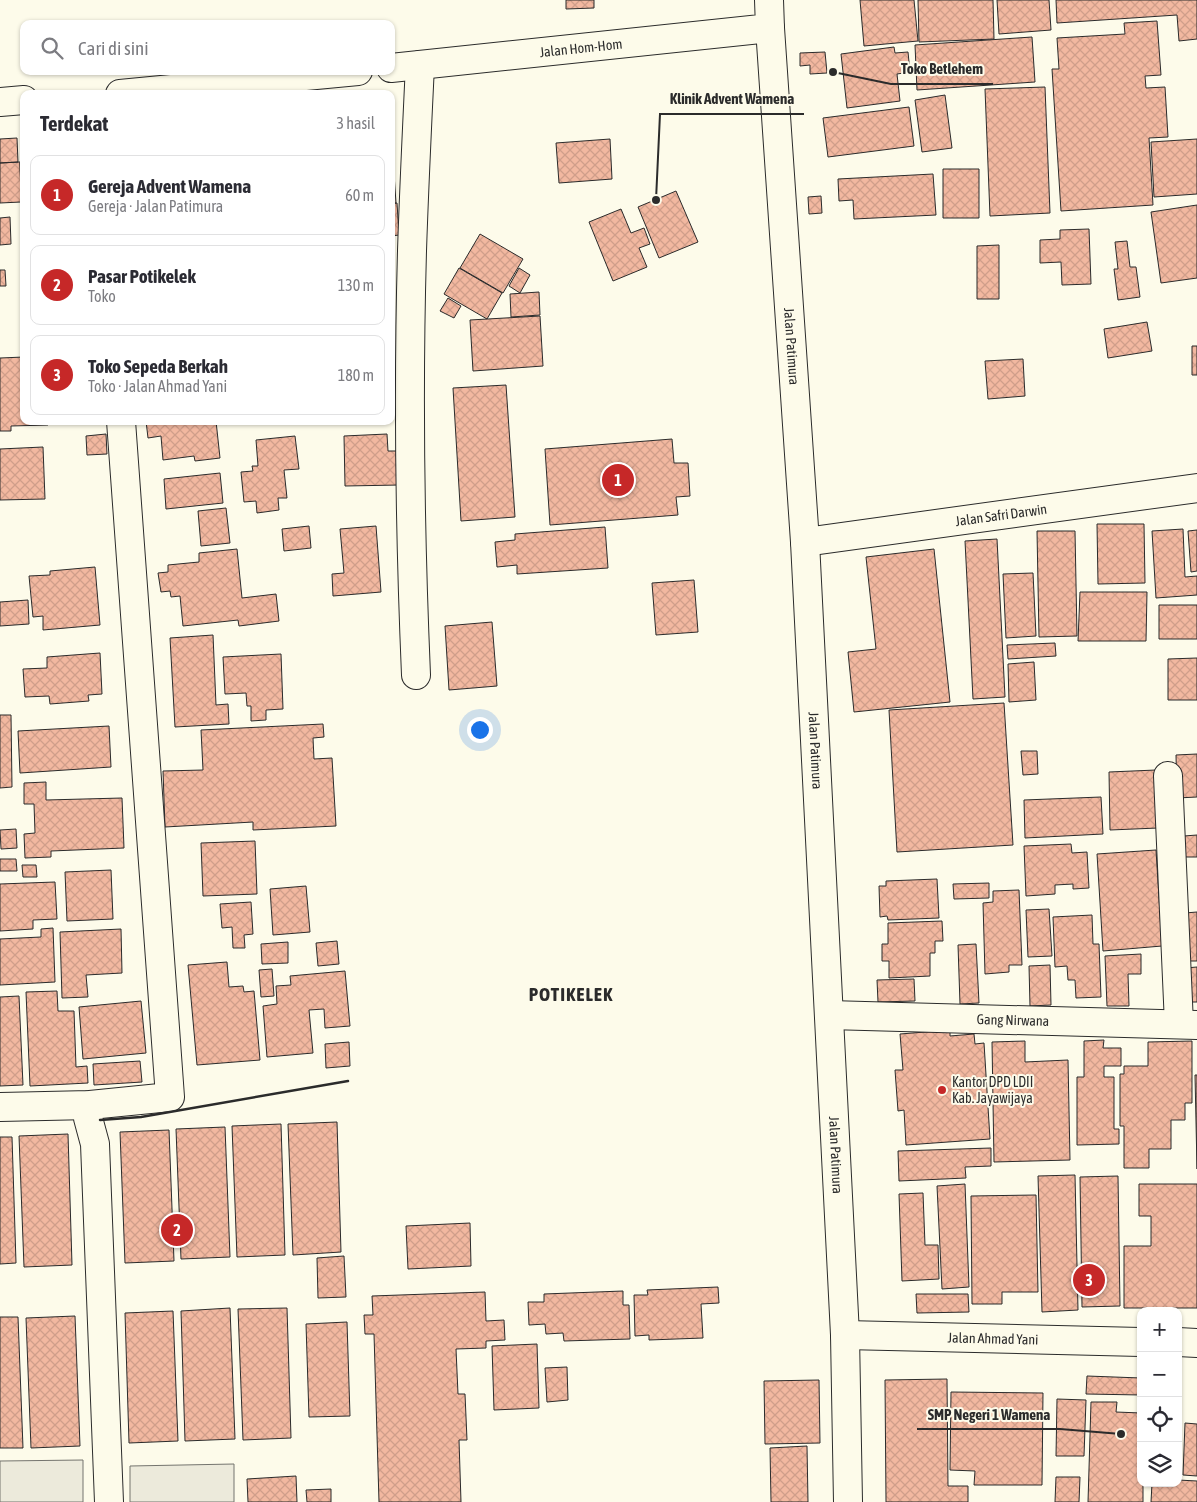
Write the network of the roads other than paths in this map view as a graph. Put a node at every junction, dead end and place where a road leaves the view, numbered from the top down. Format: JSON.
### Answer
{"nodes":[{"id":1,"x":769,"y":0,"type":"edge"},
{"id":2,"x":770,"y":28,"type":"junction"},
{"id":3,"x":420,"y":65,"type":"junction"},
{"id":4,"x":395,"y":68,"type":"edge"},
{"id":5,"x":317,"y":75,"type":"edge"},
{"id":6,"x":161,"y":90,"type":"edge"},
{"id":7,"x":20,"y":100,"type":"edge"},
{"id":8,"x":0,"y":102,"type":"edge"},
{"id":9,"x":121,"y":425,"type":"edge"},
{"id":10,"x":1197,"y":488,"type":"edge"},
{"id":11,"x":805,"y":542,"type":"junction"},
{"id":12,"x":416,"y":675,"type":"dead end"},
{"id":13,"x":1168,"y":776,"type":"dead end"},
{"id":14,"x":829,"y":1015,"type":"junction"},
{"id":15,"x":1188,"y":1025,"type":"edge"},
{"id":16,"x":90,"y":1106,"type":"junction"},
{"id":17,"x":0,"y":1107,"type":"edge"},
{"id":18,"x":845,"y":1335,"type":"junction"},
{"id":19,"x":1137,"y":1342,"type":"edge"},
{"id":20,"x":1182,"y":1342,"type":"edge"},
{"id":21,"x":1197,"y":1343,"type":"edge"},
{"id":22,"x":109,"y":1502,"type":"edge"},
{"id":23,"x":848,"y":1502,"type":"edge"}],
"edges":[{"from":1,"to":2,"type":"main road","name":"Jalan Patimura"},
{"from":2,"to":3,"type":"main road","name":"Jalan Hom-Hom"},
{"from":2,"to":11,"type":"main road","name":"Jalan Patimura"},
{"from":3,"to":4,"type":"main road","name":"Jalan Hom-Hom"},
{"from":3,"to":12,"type":"main road"},
{"from":5,"to":6,"type":"main road"},
{"from":7,"to":8,"type":"main road"},
{"from":9,"to":16,"type":"main road"},
{"from":10,"to":11,"type":"main road","name":"Jalan Safri Darwin"},
{"from":11,"to":14,"type":"main road","name":"Jalan Patimura"},
{"from":13,"to":15,"type":"main road"},
{"from":14,"to":15,"type":"main road","name":"Gang Nirwana"},
{"from":14,"to":18,"type":"main road","name":"Jalan Patimura"},
{"from":16,"to":17,"type":"main road"},
{"from":16,"to":22,"type":"main road"},
{"from":18,"to":19,"type":"main road","name":"Jalan Ahmad Yani"},
{"from":18,"to":23,"type":"main road","name":"Jalan Patimura"},
{"from":20,"to":21,"type":"main road"}]}
